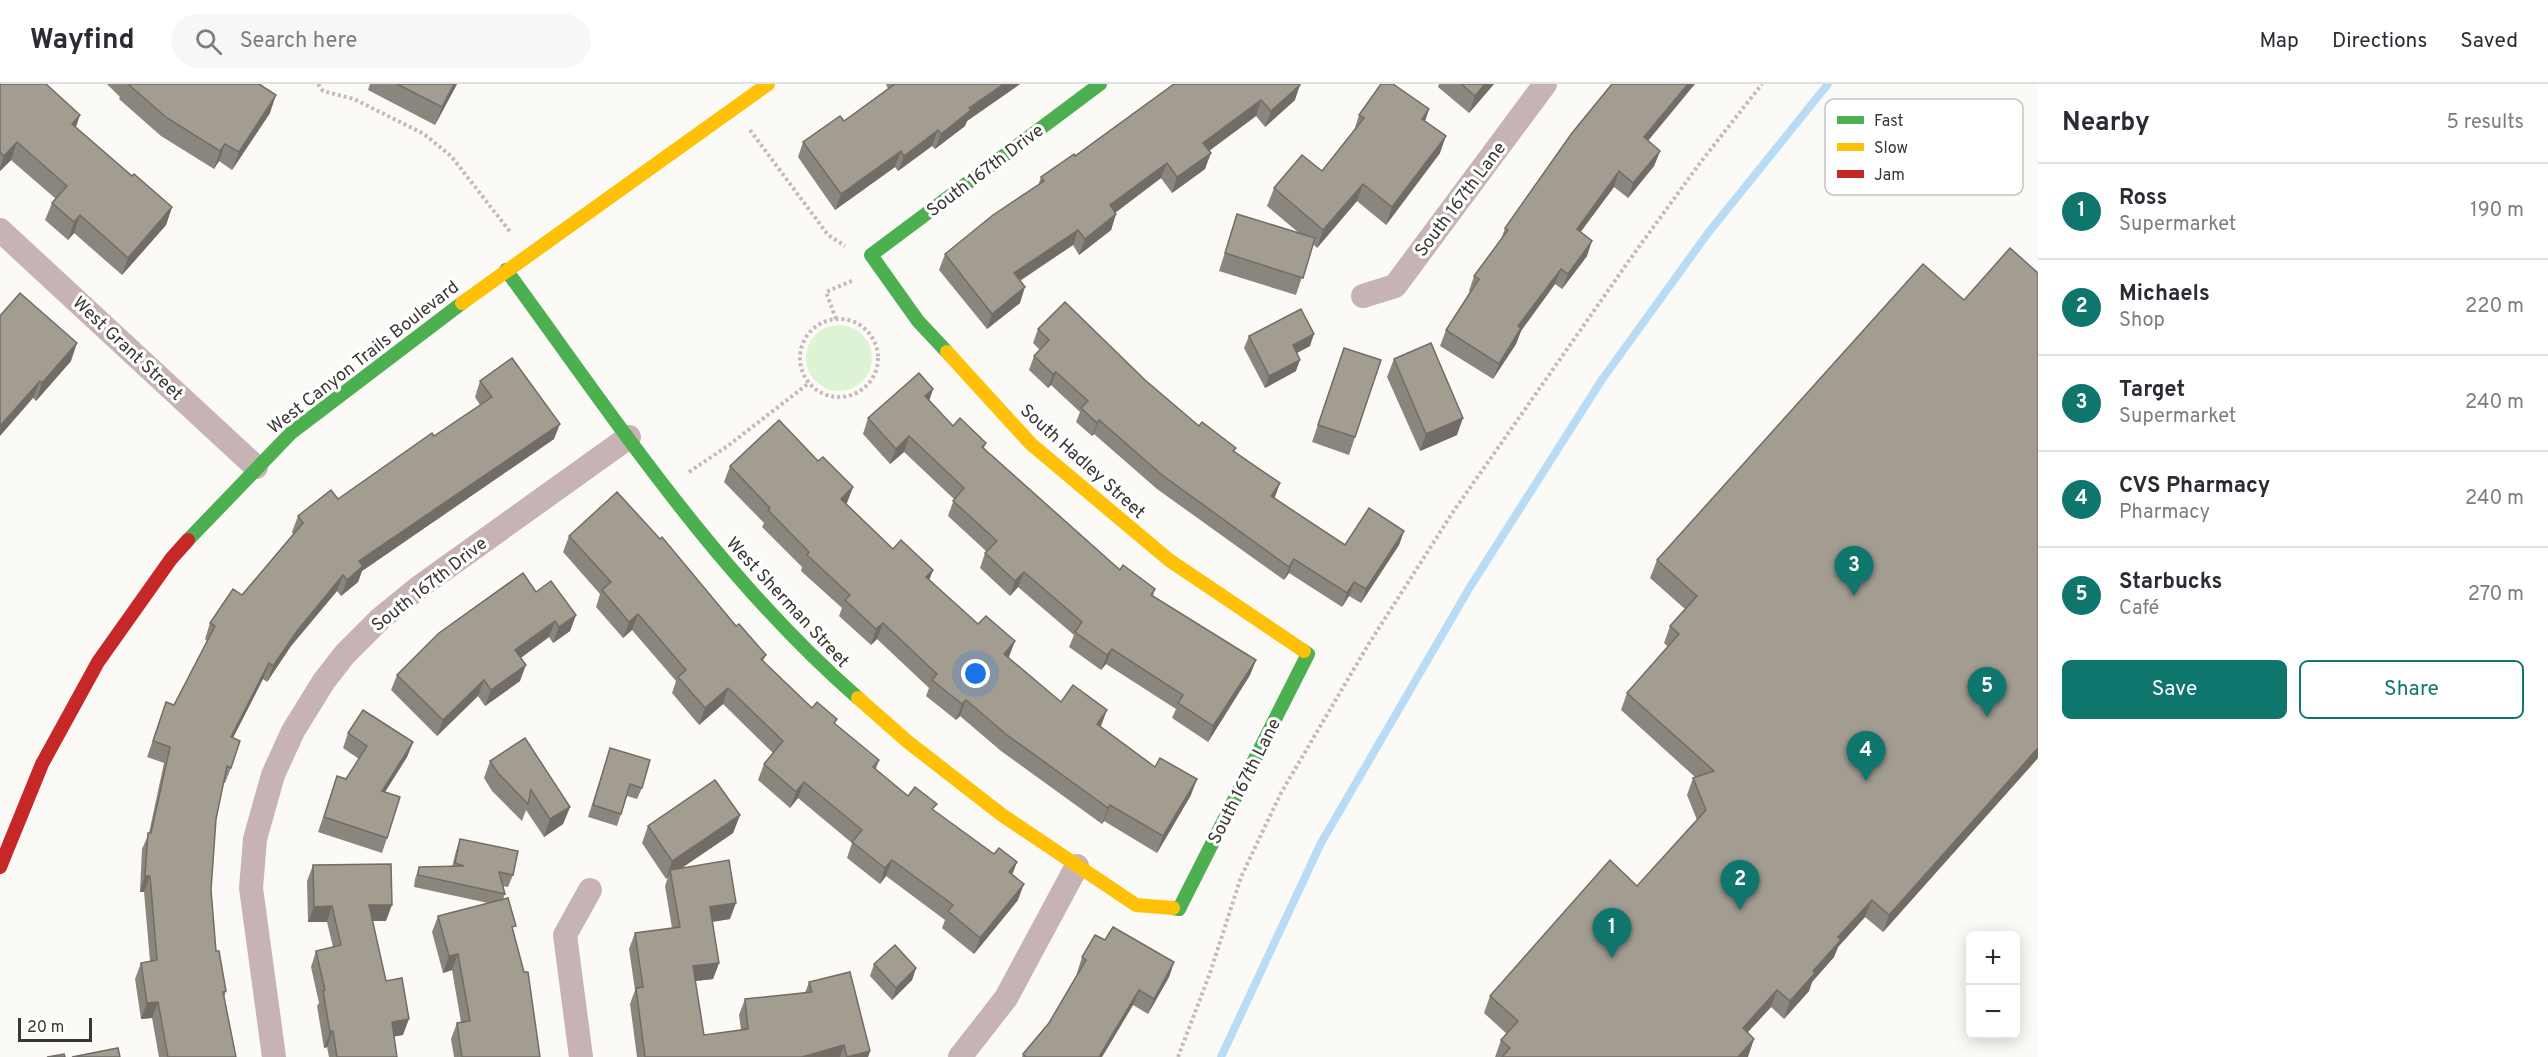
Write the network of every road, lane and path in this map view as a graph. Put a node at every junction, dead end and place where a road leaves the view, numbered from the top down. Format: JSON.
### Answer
{"nodes":[{"id":1,"x":318,"y":84,"type":"edge"},
{"id":2,"x":768,"y":84,"type":"edge"},
{"id":3,"x":1100,"y":84,"type":"edge"},
{"id":4,"x":1545,"y":84,"type":"edge"},
{"id":5,"x":1762,"y":84,"type":"edge"},
{"id":6,"x":734,"y":108,"type":"junction"},
{"id":7,"x":2,"y":236,"type":"edge"},
{"id":8,"x":852,"y":248,"type":"dead end"},
{"id":9,"x":528,"y":255,"type":"junction"},
{"id":10,"x":871,"y":255,"type":"junction"},
{"id":11,"x":506,"y":270,"type":"junction"},
{"id":12,"x":1363,"y":296,"type":"dead end"},
{"id":13,"x":836,"y":320,"type":"junction"},
{"id":14,"x":809,"y":383,"type":"junction"},
{"id":15,"x":629,"y":436,"type":"junction"},
{"id":16,"x":256,"y":467,"type":"junction"},
{"id":17,"x":668,"y":489,"type":"junction"},
{"id":18,"x":1308,"y":654,"type":"joint"},
{"id":19,"x":1077,"y":866,"type":"junction"},
{"id":20,"x":0,"y":867,"type":"edge"},
{"id":21,"x":590,"y":890,"type":"dead end"},
{"id":22,"x":1179,"y":909,"type":"joint"},
{"id":23,"x":274,"y":1057,"type":"edge"},
{"id":24,"x":581,"y":1057,"type":"edge"},
{"id":25,"x":960,"y":1057,"type":"edge"},
{"id":26,"x":1178,"y":1057,"type":"edge"}],
"edges":[{"from":1,"to":9,"type":"path"},
{"from":2,"to":6,"type":"street","name":"West Canyon Trails Boulevard"},
{"from":3,"to":10,"type":"street","name":"South 167th Drive"},
{"from":4,"to":12,"type":"street","name":"South 167th Lane"},
{"from":5,"to":26,"type":"path"},
{"from":6,"to":8,"type":"path"},
{"from":6,"to":9,"type":"street","name":"West Canyon Trails Boulevard"},
{"from":7,"to":16,"type":"street","name":"West Grant Street"},
{"from":9,"to":11,"type":"street","name":"West Canyon Trails Boulevard"},
{"from":10,"to":13,"type":"path"},
{"from":10,"to":18,"type":"street","name":"South Hadley Street"},
{"from":11,"to":15,"type":"street","name":"West Sherman Street"},
{"from":11,"to":16,"type":"street","name":"West Canyon Trails Boulevard"},
{"from":13,"to":14,"type":"path"},
{"from":13,"to":14,"type":"path"},
{"from":14,"to":17,"type":"path"},
{"from":15,"to":17,"type":"street","name":"West Sherman Street"},
{"from":15,"to":23,"type":"street","name":"South 167th Drive"},
{"from":16,"to":20,"type":"street","name":"West Canyon Trails Boulevard"},
{"from":17,"to":19,"type":"street","name":"West Sherman Street"},
{"from":18,"to":22,"type":"street","name":"South 167th Lane"},
{"from":19,"to":22,"type":"street","name":"West Sherman Street"},
{"from":19,"to":25,"type":"street"},
{"from":21,"to":24,"type":"street"}]}
